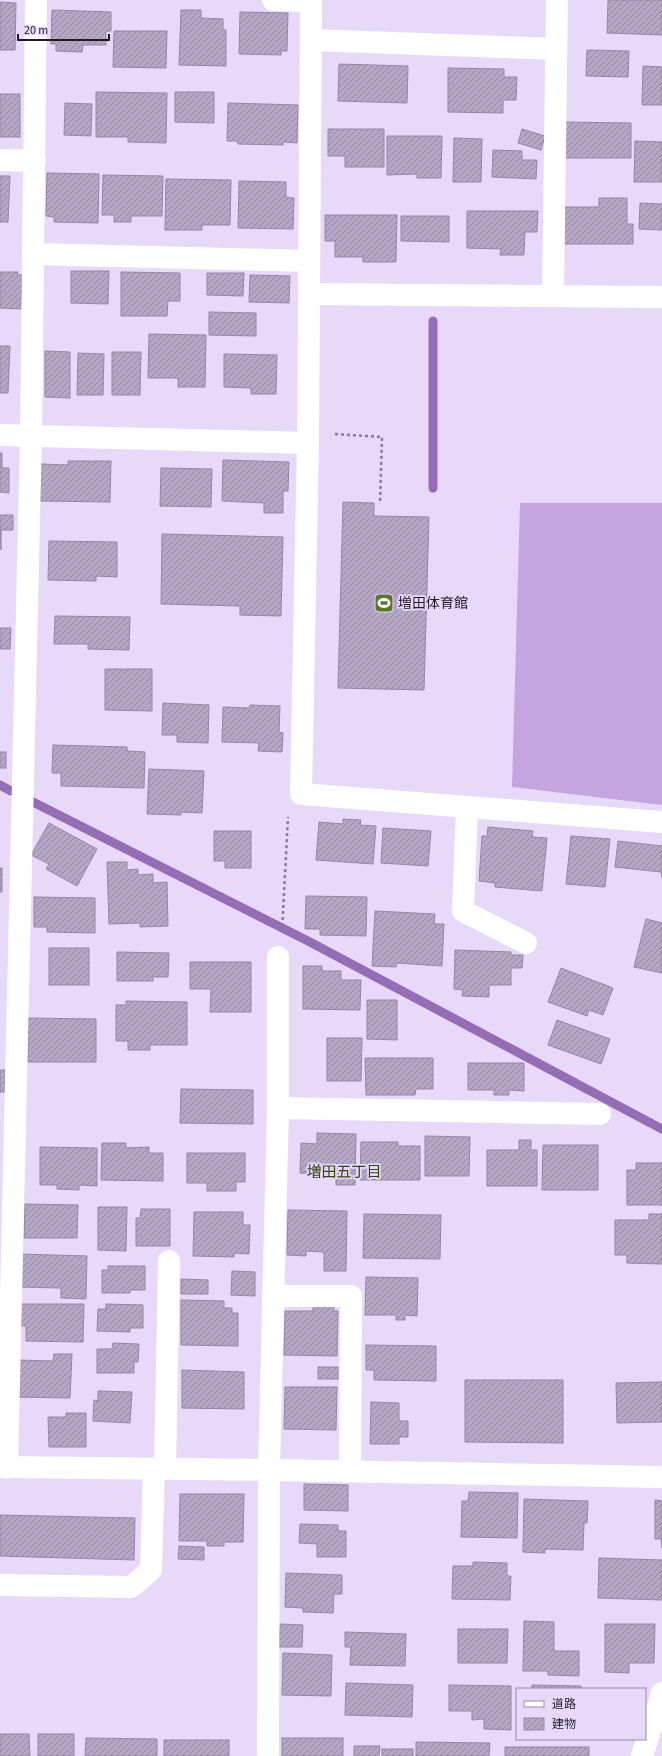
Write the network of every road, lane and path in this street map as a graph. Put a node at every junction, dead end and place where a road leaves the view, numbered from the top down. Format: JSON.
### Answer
{"nodes":[{"id":1,"x":36,"y":0,"type":"edge"},
{"id":2,"x":273,"y":0,"type":"edge"},
{"id":3,"x":556,"y":0,"type":"edge"},
{"id":4,"x":311,"y":1,"type":"edge"},
{"id":5,"x":311,"y":40,"type":"junction"},
{"id":6,"x":556,"y":49,"type":"junction"},
{"id":7,"x":0,"y":160,"type":"edge"},
{"id":8,"x":34,"y":161,"type":"junction"},
{"id":9,"x":34,"y":254,"type":"junction"},
{"id":10,"x":309,"y":261,"type":"junction"},
{"id":11,"x":309,"y":294,"type":"junction"},
{"id":12,"x":553,"y":296,"type":"junction"},
{"id":13,"x":662,"y":297,"type":"edge"},
{"id":14,"x":333,"y":434,"type":"dead end"},
{"id":15,"x":0,"y":435,"type":"edge"},
{"id":16,"x":31,"y":436,"type":"junction"},
{"id":17,"x":308,"y":443,"type":"junction"},
{"id":18,"x":380,"y":504,"type":"dead end"},
{"id":19,"x":301,"y":794,"type":"junction"},
{"id":20,"x":467,"y":807,"type":"junction"},
{"id":21,"x":662,"y":822,"type":"edge"},
{"id":22,"x":284,"y":921,"type":"dead end"},
{"id":23,"x":526,"y":943,"type":"dead end"},
{"id":24,"x":278,"y":957,"type":"dead end"},
{"id":25,"x":278,"y":1108,"type":"junction"},
{"id":26,"x":600,"y":1114,"type":"dead end"},
{"id":27,"x":169,"y":1262,"type":"dead end"},
{"id":28,"x":273,"y":1296,"type":"junction"},
{"id":29,"x":4,"y":1468,"type":"edge"},
{"id":30,"x":159,"y":1469,"type":"junction"},
{"id":31,"x":269,"y":1470,"type":"junction"},
{"id":32,"x":350,"y":1471,"type":"junction"},
{"id":33,"x":662,"y":1478,"type":"edge"},
{"id":34,"x":0,"y":1585,"type":"edge"},
{"id":35,"x":662,"y":1693,"type":"edge"},
{"id":36,"x":268,"y":1756,"type":"edge"},
{"id":37,"x":642,"y":1756,"type":"edge"}],
"edges":[{"from":1,"to":8,"type":"street"},
{"from":2,"to":4,"type":"street"},
{"from":3,"to":6,"type":"street"},
{"from":4,"to":5,"type":"street"},
{"from":5,"to":6,"type":"street"},
{"from":5,"to":10,"type":"street"},
{"from":6,"to":12,"type":"street"},
{"from":7,"to":8,"type":"street"},
{"from":8,"to":9,"type":"street"},
{"from":9,"to":10,"type":"street"},
{"from":9,"to":16,"type":"street"},
{"from":10,"to":11,"type":"street"},
{"from":11,"to":12,"type":"street"},
{"from":11,"to":17,"type":"street"},
{"from":12,"to":13,"type":"street"},
{"from":14,"to":18,"type":"path"},
{"from":15,"to":16,"type":"street"},
{"from":16,"to":17,"type":"street"},
{"from":16,"to":29,"type":"street"},
{"from":17,"to":19,"type":"street"},
{"from":19,"to":20,"type":"street"},
{"from":19,"to":22,"type":"path"},
{"from":20,"to":21,"type":"street"},
{"from":20,"to":23,"type":"street"},
{"from":24,"to":25,"type":"street"},
{"from":25,"to":26,"type":"street"},
{"from":25,"to":28,"type":"street"},
{"from":27,"to":30,"type":"street"},
{"from":28,"to":31,"type":"street"},
{"from":28,"to":32,"type":"street"},
{"from":29,"to":30,"type":"street"},
{"from":30,"to":31,"type":"street"},
{"from":30,"to":34,"type":"street"},
{"from":31,"to":32,"type":"street"},
{"from":31,"to":36,"type":"street"},
{"from":32,"to":33,"type":"street"},
{"from":35,"to":37,"type":"street"}]}
